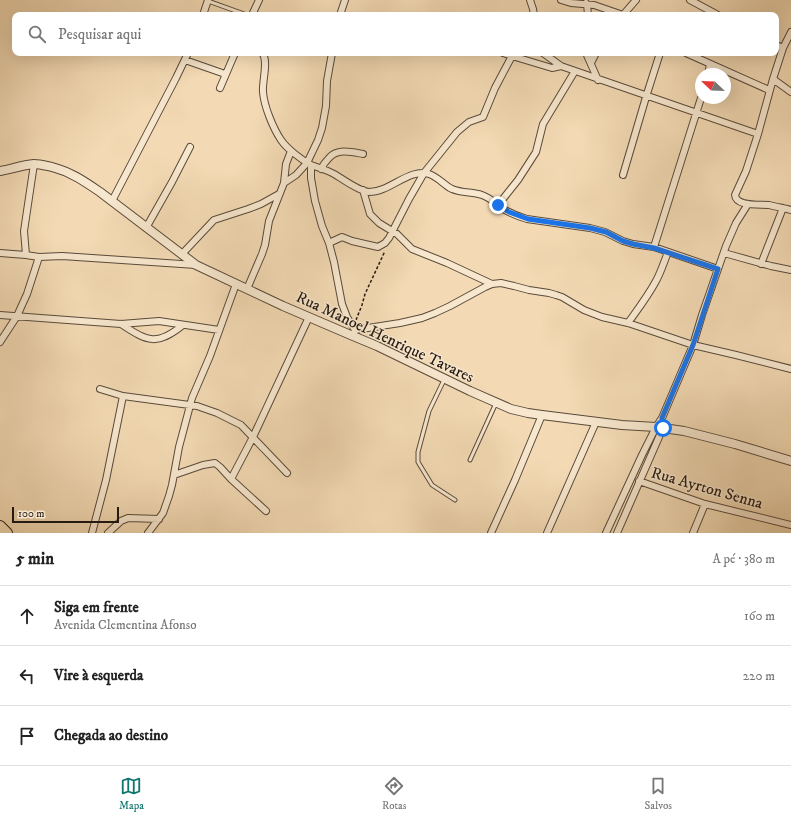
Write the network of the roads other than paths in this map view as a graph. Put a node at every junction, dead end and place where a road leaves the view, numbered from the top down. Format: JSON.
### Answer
{"nodes":[{"id":1,"x":208,"y":0,"type":"edge"},
{"id":2,"x":259,"y":0,"type":"edge"},
{"id":3,"x":345,"y":0,"type":"edge"},
{"id":4,"x":530,"y":0,"type":"edge"},
{"id":5,"x":561,"y":0,"type":"edge"},
{"id":6,"x":636,"y":0,"type":"edge"},
{"id":7,"x":690,"y":0,"type":"edge"},
{"id":8,"x":585,"y":2,"type":"edge"},
{"id":9,"x":204,"y":12,"type":"edge"},
{"id":10,"x":239,"y":12,"type":"edge"},
{"id":11,"x":253,"y":12,"type":"edge"},
{"id":12,"x":341,"y":12,"type":"edge"},
{"id":13,"x":533,"y":12,"type":"edge"},
{"id":14,"x":587,"y":12,"type":"edge"},
{"id":15,"x":614,"y":12,"type":"edge"},
{"id":16,"x":626,"y":12,"type":"edge"},
{"id":17,"x":712,"y":12,"type":"edge"},
{"id":18,"x":791,"y":33,"type":"edge"},
{"id":19,"x":779,"y":46,"type":"edge"},
{"id":20,"x":783,"y":48,"type":"junction"},
{"id":21,"x":187,"y":56,"type":"edge"},
{"id":22,"x":233,"y":56,"type":"edge"},
{"id":23,"x":264,"y":56,"type":"edge"},
{"id":24,"x":331,"y":56,"type":"edge"},
{"id":25,"x":512,"y":56,"type":"joint"},
{"id":26,"x":547,"y":56,"type":"edge"},
{"id":27,"x":588,"y":56,"type":"edge"},
{"id":28,"x":594,"y":56,"type":"edge"},
{"id":29,"x":659,"y":56,"type":"edge"},
{"id":30,"x":693,"y":56,"type":"edge"},
{"id":31,"x":185,"y":60,"type":"junction"},
{"id":32,"x":591,"y":63,"type":"junction"},
{"id":33,"x":710,"y":64,"type":"junction"},
{"id":34,"x":561,"y":66,"type":"junction"},
{"id":35,"x":709,"y":68,"type":"edge"},
{"id":36,"x":575,"y":71,"type":"junction"},
{"id":37,"x":225,"y":74,"type":"junction"},
{"id":38,"x":773,"y":79,"type":"junction"},
{"id":39,"x":598,"y":80,"type":"junction"},
{"id":40,"x":220,"y":88,"type":"dead end"},
{"id":41,"x":769,"y":90,"type":"junction"},
{"id":42,"x":791,"y":92,"type":"edge"},
{"id":43,"x":646,"y":96,"type":"junction"},
{"id":44,"x":700,"y":104,"type":"edge"},
{"id":45,"x":697,"y":114,"type":"junction"},
{"id":46,"x":758,"y":134,"type":"junction"},
{"id":47,"x":190,"y":147,"type":"dead end"},
{"id":48,"x":291,"y":151,"type":"junction"},
{"id":49,"x":364,"y":154,"type":"dead end"},
{"id":50,"x":34,"y":164,"type":"junction"},
{"id":51,"x":309,"y":164,"type":"junction"},
{"id":52,"x":321,"y":169,"type":"junction"},
{"id":53,"x":0,"y":171,"type":"edge"},
{"id":54,"x":424,"y":173,"type":"junction"},
{"id":55,"x":623,"y":175,"type":"dead end"},
{"id":56,"x":284,"y":183,"type":"junction"},
{"id":57,"x":363,"y":190,"type":"junction"},
{"id":58,"x":279,"y":194,"type":"junction"},
{"id":59,"x":112,"y":201,"type":"junction"},
{"id":60,"x":748,"y":204,"type":"junction"},
{"id":61,"x":498,"y":205,"type":"junction"},
{"id":62,"x":783,"y":208,"type":"junction"},
{"id":63,"x":791,"y":210,"type":"edge"},
{"id":64,"x":146,"y":228,"type":"junction"},
{"id":65,"x":392,"y":231,"type":"junction"},
{"id":66,"x":329,"y":243,"type":"junction"},
{"id":67,"x":654,"y":248,"type":"junction"},
{"id":68,"x":668,"y":252,"type":"junction"},
{"id":69,"x":0,"y":253,"type":"edge"},
{"id":70,"x":724,"y":253,"type":"junction"},
{"id":71,"x":182,"y":254,"type":"junction"},
{"id":72,"x":26,"y":255,"type":"junction"},
{"id":73,"x":39,"y":257,"type":"junction"},
{"id":74,"x":761,"y":264,"type":"junction"},
{"id":75,"x":196,"y":265,"type":"junction"},
{"id":76,"x":718,"y":269,"type":"junction"},
{"id":77,"x":791,"y":270,"type":"edge"},
{"id":78,"x":236,"y":284,"type":"junction"},
{"id":79,"x":492,"y":284,"type":"junction"},
{"id":80,"x":246,"y":289,"type":"junction"},
{"id":81,"x":0,"y":315,"type":"edge"},
{"id":82,"x":17,"y":316,"type":"junction"},
{"id":83,"x":309,"y":317,"type":"junction"},
{"id":84,"x":628,"y":323,"type":"junction"},
{"id":85,"x":121,"y":324,"type":"junction"},
{"id":86,"x":184,"y":325,"type":"junction"},
{"id":87,"x":219,"y":330,"type":"junction"},
{"id":88,"x":354,"y":331,"type":"junction"},
{"id":89,"x":0,"y":342,"type":"edge"},
{"id":90,"x":693,"y":345,"type":"junction"},
{"id":91,"x":791,"y":369,"type":"edge"},
{"id":92,"x":445,"y":379,"type":"junction"},
{"id":93,"x":100,"y":390,"type":"dead end"},
{"id":94,"x":123,"y":396,"type":"junction"},
{"id":95,"x":496,"y":403,"type":"junction"},
{"id":96,"x":190,"y":405,"type":"junction"},
{"id":97,"x":542,"y":415,"type":"junction"},
{"id":98,"x":596,"y":422,"type":"junction"},
{"id":99,"x":660,"y":427,"type":"junction"},
{"id":100,"x":253,"y":437,"type":"junction"},
{"id":101,"x":470,"y":460,"type":"dead end"},
{"id":102,"x":791,"y":461,"type":"edge"},
{"id":103,"x":287,"y":473,"type":"dead end"},
{"id":104,"x":174,"y":475,"type":"junction"},
{"id":105,"x":231,"y":479,"type":"junction"},
{"id":106,"x":640,"y":481,"type":"junction"},
{"id":107,"x":455,"y":500,"type":"dead end"},
{"id":108,"x":705,"y":504,"type":"junction"},
{"id":109,"x":266,"y":511,"type":"dead end"},
{"id":110,"x":159,"y":519,"type":"junction"},
{"id":111,"x":791,"y":524,"type":"edge"},
{"id":112,"x":0,"y":526,"type":"edge"},
{"id":113,"x":7,"y":533,"type":"edge"},
{"id":114,"x":92,"y":533,"type":"edge"},
{"id":115,"x":108,"y":533,"type":"edge"},
{"id":116,"x":148,"y":533,"type":"edge"},
{"id":117,"x":491,"y":533,"type":"edge"},
{"id":118,"x":547,"y":533,"type":"edge"},
{"id":119,"x":606,"y":533,"type":"edge"},
{"id":120,"x":617,"y":533,"type":"edge"},
{"id":121,"x":693,"y":533,"type":"edge"}],
"edges":[{"from":1,"to":9,"type":"street"},
{"from":1,"to":10,"type":"lane"},
{"from":2,"to":11,"type":"street"},
{"from":3,"to":12,"type":"street"},
{"from":4,"to":13,"type":"street"},
{"from":5,"to":8,"type":"street"},
{"from":6,"to":16,"type":"street"},
{"from":7,"to":17,"type":"street"},
{"from":8,"to":14,"type":"street"},
{"from":8,"to":15,"type":"street"},
{"from":18,"to":20,"type":"street"},
{"from":19,"to":20,"type":"street"},
{"from":20,"to":38,"type":"street"},
{"from":21,"to":31,"type":"street"},
{"from":22,"to":37,"type":"street"},
{"from":23,"to":48,"type":"street"},
{"from":24,"to":51,"type":"street"},
{"from":25,"to":34,"type":"street"},
{"from":25,"to":54,"type":"street"},
{"from":26,"to":34,"type":"street"},
{"from":27,"to":32,"type":"street"},
{"from":28,"to":32,"type":"street"},
{"from":29,"to":43,"type":"street"},
{"from":30,"to":33,"type":"street"},
{"from":31,"to":37,"type":"street"},
{"from":31,"to":59,"type":"street"},
{"from":32,"to":39,"type":"street"},
{"from":33,"to":35,"type":"street"},
{"from":33,"to":41,"type":"street"},
{"from":34,"to":36,"type":"street"},
{"from":36,"to":39,"type":"street"},
{"from":36,"to":61,"type":"street"},
{"from":37,"to":40,"type":"street"},
{"from":38,"to":41,"type":"street"},
{"from":38,"to":42,"type":"street"},
{"from":39,"to":43,"type":"street"},
{"from":41,"to":46,"type":"street"},
{"from":43,"to":45,"type":"street"},
{"from":43,"to":55,"type":"street"},
{"from":44,"to":45,"type":"street"},
{"from":45,"to":46,"type":"street"},
{"from":45,"to":67,"type":"street"},
{"from":46,"to":60,"type":"street"},
{"from":47,"to":64,"type":"street"},
{"from":48,"to":51,"type":"street"},
{"from":48,"to":56,"type":"street"},
{"from":49,"to":52,"type":"street"},
{"from":50,"to":53,"type":"street","name":"Rua Manoel Henrique Tavares"},
{"from":50,"to":59,"type":"street","name":"Rua Manoel Henrique Tavares"},
{"from":50,"to":72,"type":"street"},
{"from":51,"to":52,"type":"street"},
{"from":51,"to":56,"type":"street"},
{"from":51,"to":66,"type":"street"},
{"from":52,"to":57,"type":"street"},
{"from":54,"to":57,"type":"street"},
{"from":54,"to":61,"type":"street"},
{"from":54,"to":65,"type":"street"},
{"from":56,"to":58,"type":"street"},
{"from":57,"to":65,"type":"street"},
{"from":58,"to":71,"type":"street"},
{"from":58,"to":80,"type":"street"},
{"from":59,"to":64,"type":"street","name":"Rua Manoel Henrique Tavares"},
{"from":60,"to":62,"type":"street"},
{"from":60,"to":70,"type":"street"},
{"from":61,"to":67,"type":"street"},
{"from":62,"to":63,"type":"street"},
{"from":62,"to":74,"type":"street"},
{"from":64,"to":71,"type":"street","name":"Rua Manoel Henrique Tavares"},
{"from":65,"to":66,"type":"street"},
{"from":65,"to":79,"type":"street"},
{"from":66,"to":88,"type":"street"},
{"from":67,"to":68,"type":"street"},
{"from":68,"to":76,"type":"street"},
{"from":68,"to":84,"type":"street"},
{"from":69,"to":72,"type":"street"},
{"from":70,"to":74,"type":"street"},
{"from":70,"to":76,"type":"street"},
{"from":71,"to":75,"type":"street","name":"Rua Manoel Henrique Tavares"},
{"from":72,"to":73,"type":"street"},
{"from":73,"to":75,"type":"street"},
{"from":73,"to":82,"type":"street"},
{"from":74,"to":77,"type":"street"},
{"from":75,"to":78,"type":"street","name":"Rua Manoel Henrique Tavares"},
{"from":76,"to":90,"type":"street"},
{"from":78,"to":80,"type":"street","name":"Rua Manoel Henrique Tavares"},
{"from":78,"to":87,"type":"street"},
{"from":79,"to":84,"type":"street"},
{"from":79,"to":88,"type":"street"},
{"from":80,"to":83,"type":"street","name":"Rua Manoel Henrique Tavares"},
{"from":81,"to":82,"type":"street"},
{"from":82,"to":85,"type":"street"},
{"from":82,"to":89,"type":"street"},
{"from":83,"to":88,"type":"street","name":"Rua Manoel Henrique Tavares"},
{"from":83,"to":100,"type":"street"},
{"from":84,"to":90,"type":"street"},
{"from":85,"to":86,"type":"street"},
{"from":85,"to":86,"type":"street"},
{"from":86,"to":87,"type":"street"},
{"from":87,"to":96,"type":"street"},
{"from":88,"to":92,"type":"street","name":"Rua Manoel Henrique Tavares"},
{"from":90,"to":91,"type":"street"},
{"from":90,"to":99,"type":"street"},
{"from":92,"to":95,"type":"street","name":"Rua Manoel Henrique Tavares"},
{"from":92,"to":107,"type":"lane"},
{"from":93,"to":94,"type":"street"},
{"from":94,"to":96,"type":"street"},
{"from":94,"to":114,"type":"street"},
{"from":95,"to":97,"type":"street","name":"Rua Manoel Henrique Tavares"},
{"from":95,"to":101,"type":"lane"},
{"from":96,"to":100,"type":"street"},
{"from":96,"to":104,"type":"street"},
{"from":97,"to":98,"type":"street","name":"Rua Manoel Henrique Tavares"},
{"from":97,"to":117,"type":"street"},
{"from":98,"to":99,"type":"street","name":"Rua Manoel Henrique Tavares"},
{"from":98,"to":118,"type":"street"},
{"from":99,"to":102,"type":"street","name":"Rua Manoel Henrique Tavares"},
{"from":99,"to":106,"type":"street"},
{"from":99,"to":119,"type":"street"},
{"from":100,"to":103,"type":"street"},
{"from":100,"to":105,"type":"street"},
{"from":104,"to":105,"type":"street"},
{"from":104,"to":110,"type":"street"},
{"from":105,"to":109,"type":"street"},
{"from":106,"to":108,"type":"street","name":"Rua Ayrton Senna"},
{"from":106,"to":120,"type":"street"},
{"from":108,"to":111,"type":"street","name":"Rua Ayrton Senna"},
{"from":108,"to":121,"type":"street"},
{"from":110,"to":115,"type":"street"},
{"from":110,"to":116,"type":"street"},
{"from":112,"to":113,"type":"main road"}]}
